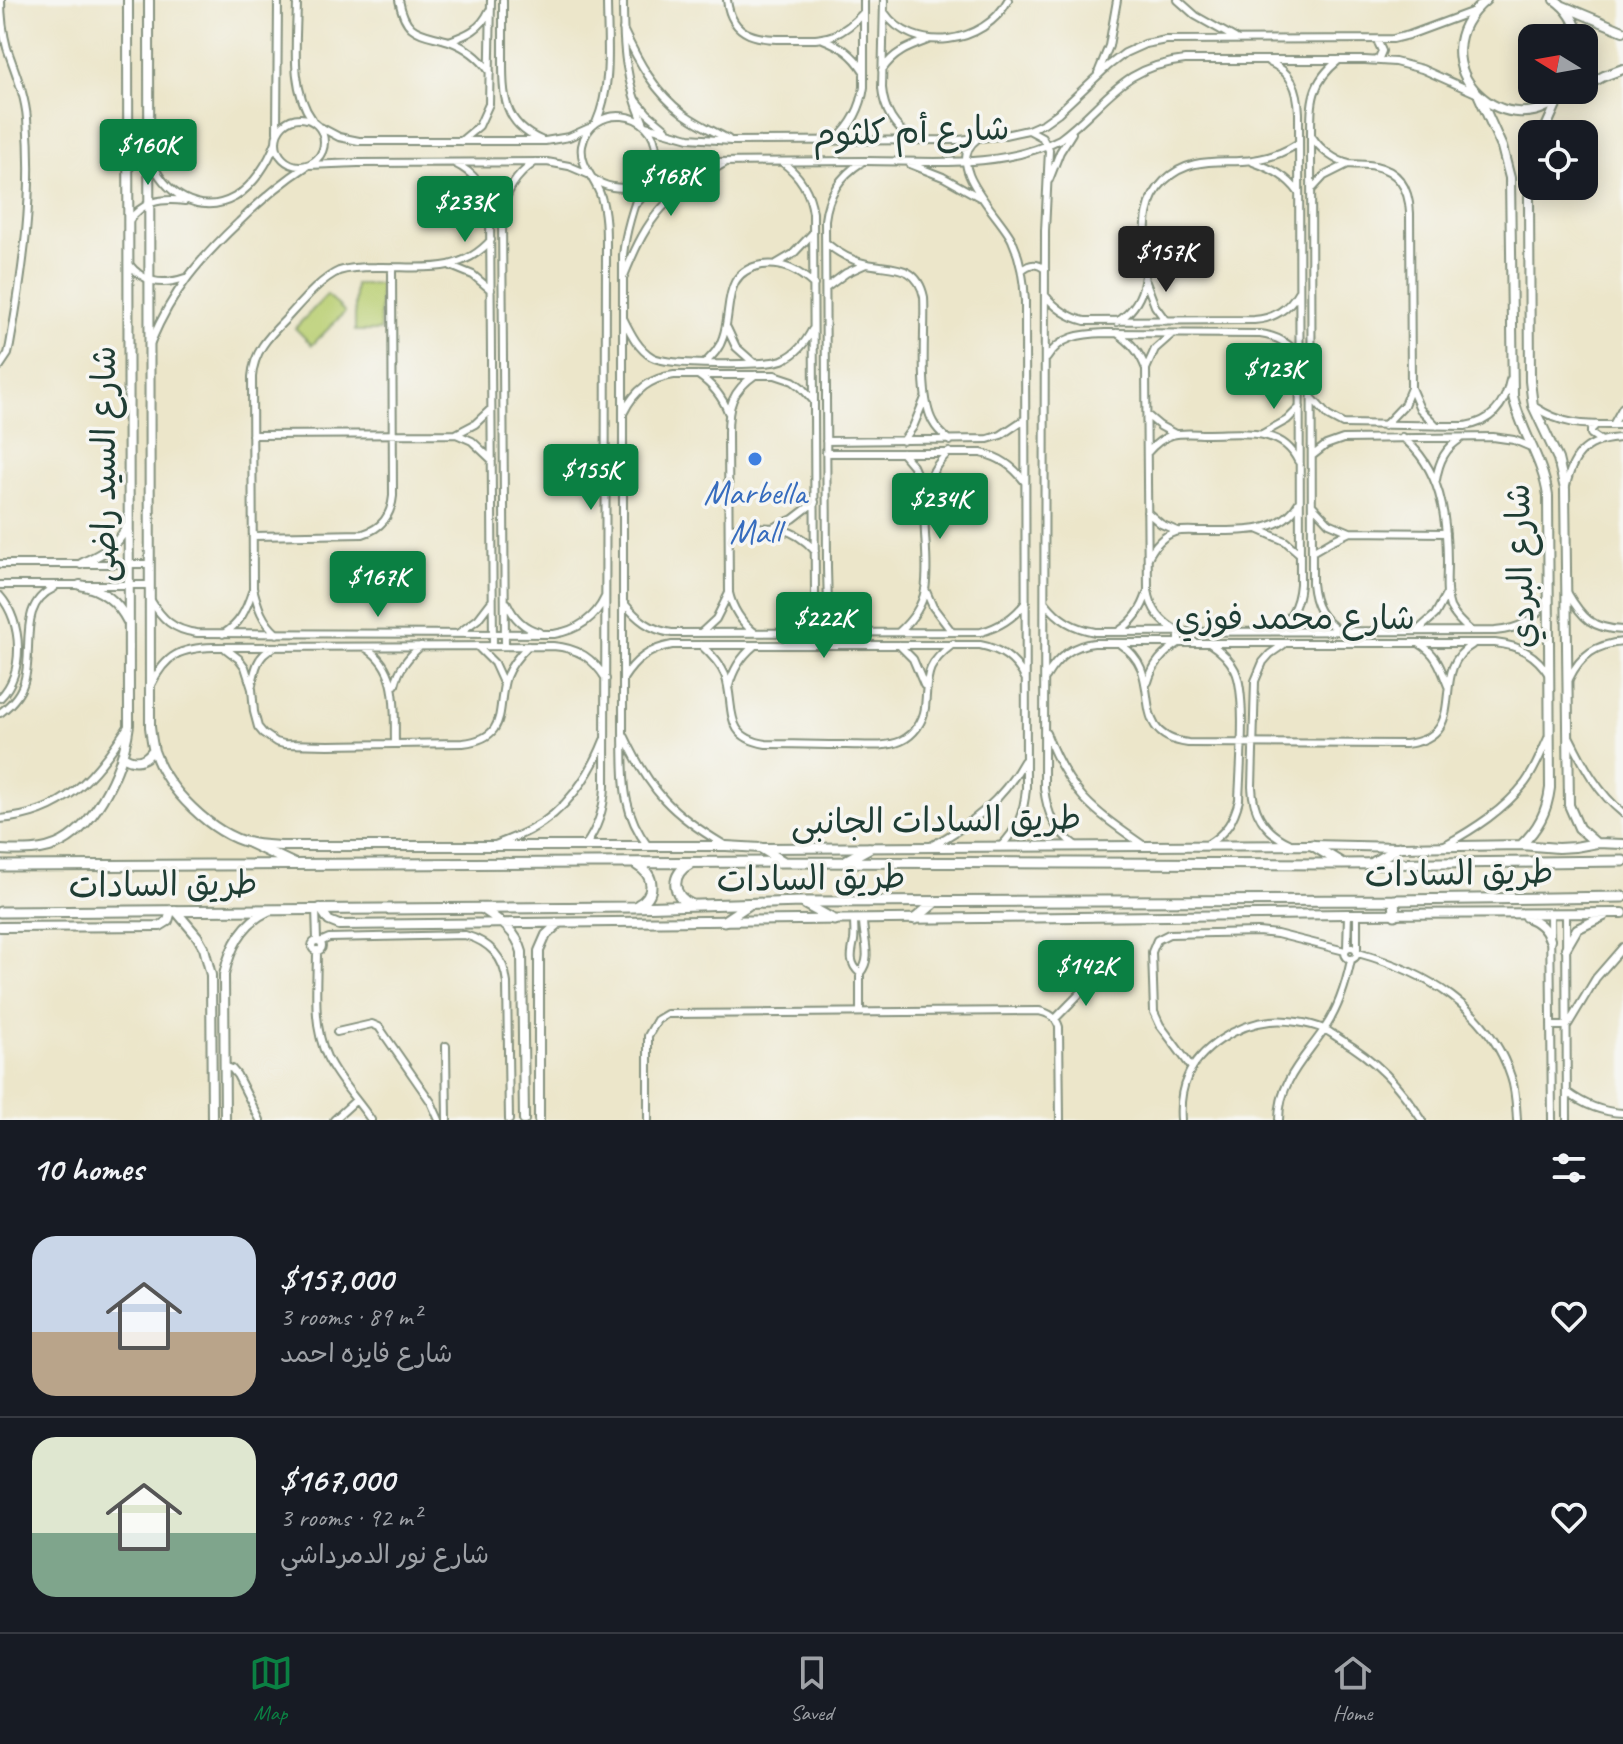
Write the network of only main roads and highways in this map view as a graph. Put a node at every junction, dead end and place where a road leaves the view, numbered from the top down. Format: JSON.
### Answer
{"nodes":[{"id":1,"x":250,"y":843,"type":"road end"},
{"id":2,"x":1312,"y":845,"type":"road end"},
{"id":3,"x":1399,"y":847,"type":"road end"},
{"id":4,"x":761,"y":848,"type":"road end"},
{"id":5,"x":869,"y":848,"type":"road end"},
{"id":6,"x":1623,"y":861,"type":"edge"},
{"id":7,"x":784,"y":862,"type":"junction"},
{"id":8,"x":844,"y":862,"type":"junction"},
{"id":9,"x":633,"y":863,"type":"junction"},
{"id":10,"x":691,"y":863,"type":"junction"},
{"id":11,"x":1372,"y":863,"type":"junction"},
{"id":12,"x":1343,"y":864,"type":"junction"},
{"id":13,"x":297,"y":865,"type":"junction"},
{"id":14,"x":0,"y":866,"type":"edge"},
{"id":15,"x":1623,"y":897,"type":"edge"},
{"id":16,"x":1394,"y":900,"type":"junction"},
{"id":17,"x":802,"y":902,"type":"junction"},
{"id":18,"x":750,"y":903,"type":"junction"},
{"id":19,"x":935,"y":903,"type":"junction"},
{"id":20,"x":694,"y":905,"type":"junction"},
{"id":21,"x":634,"y":907,"type":"junction"},
{"id":22,"x":0,"y":912,"type":"edge"},
{"id":23,"x":1395,"y":915,"type":"road end"},
{"id":24,"x":915,"y":919,"type":"road end"},
{"id":25,"x":834,"y":920,"type":"road end"},
{"id":26,"x":724,"y":921,"type":"road end"}],
"edges":[{"from":1,"to":13,"type":"main road"},
{"from":2,"to":12,"type":"main road"},
{"from":3,"to":11,"type":"main road"},
{"from":4,"to":7,"type":"main road"},
{"from":5,"to":8,"type":"main road"},
{"from":6,"to":11,"type":"main road","name":"طريق السادات"},
{"from":7,"to":8,"type":"main road","name":"طريق السادات"},
{"from":7,"to":10,"type":"main road","name":"طريق السادات"},
{"from":8,"to":12,"type":"main road","name":"طريق السادات"},
{"from":9,"to":10,"type":"main road","name":"طريق السادات"},
{"from":9,"to":13,"type":"main road","name":"طريق السادات"},
{"from":9,"to":21,"type":"main road"},
{"from":10,"to":20,"type":"main road"},
{"from":11,"to":12,"type":"main road","name":"طريق السادات"},
{"from":13,"to":14,"type":"main road","name":"طريق السادات"},
{"from":15,"to":16,"type":"main road","name":"طريق السادات"},
{"from":16,"to":19,"type":"main road","name":"طريق السادات"},
{"from":16,"to":23,"type":"main road"},
{"from":17,"to":18,"type":"main road","name":"طريق السادات"},
{"from":17,"to":19,"type":"main road","name":"طريق السادات"},
{"from":17,"to":25,"type":"main road"},
{"from":18,"to":20,"type":"main road","name":"طريق السادات"},
{"from":18,"to":26,"type":"main road"},
{"from":19,"to":24,"type":"main road"},
{"from":20,"to":21,"type":"main road","name":"طريق السادات"},
{"from":21,"to":22,"type":"main road","name":"طريق السادات"}]}
